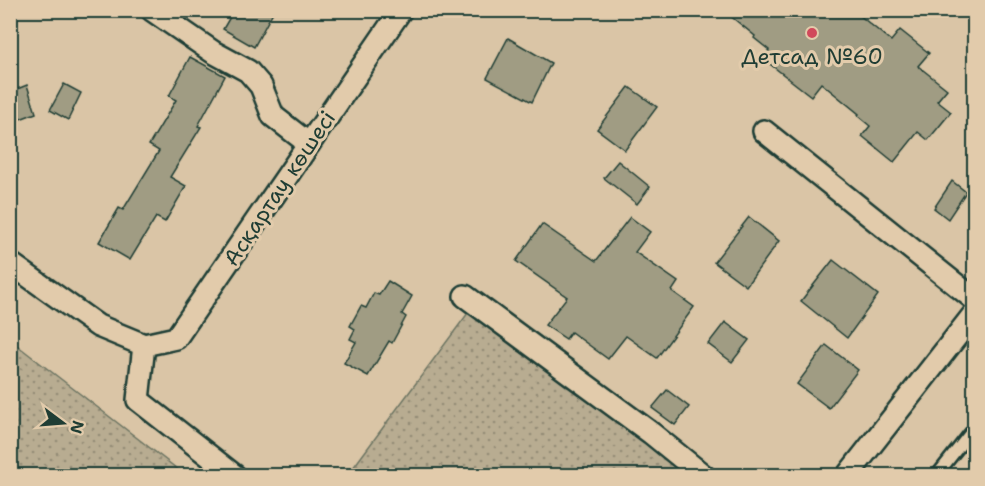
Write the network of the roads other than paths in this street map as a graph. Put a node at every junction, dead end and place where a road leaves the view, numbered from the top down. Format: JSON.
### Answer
{"nodes":[{"id":1,"x":152,"y":10,"type":"edge"},
{"id":2,"x":401,"y":10,"type":"edge"},
{"id":3,"x":764,"y":131,"type":"dead end"},
{"id":4,"x":309,"y":144,"type":"junction"},
{"id":5,"x":10,"y":263,"type":"edge"},
{"id":6,"x":465,"y":296,"type":"dead end"},
{"id":7,"x":975,"y":298,"type":"edge"},
{"id":8,"x":975,"y":314,"type":"edge"},
{"id":9,"x":144,"y":345,"type":"junction"},
{"id":10,"x":975,"y":428,"type":"edge"},
{"id":11,"x":235,"y":476,"type":"edge"},
{"id":12,"x":704,"y":476,"type":"edge"},
{"id":13,"x":847,"y":476,"type":"edge"},
{"id":14,"x":936,"y":476,"type":"edge"}],
"edges":[{"from":1,"to":4,"type":"street"},
{"from":2,"to":4,"type":"street","name":"Асқартау көшесі"},
{"from":3,"to":7,"type":"street"},
{"from":4,"to":9,"type":"street","name":"Асқартау көшесі"},
{"from":5,"to":9,"type":"street"},
{"from":6,"to":12,"type":"street"},
{"from":8,"to":13,"type":"street"},
{"from":9,"to":11,"type":"street"},
{"from":10,"to":14,"type":"lane"}]}
